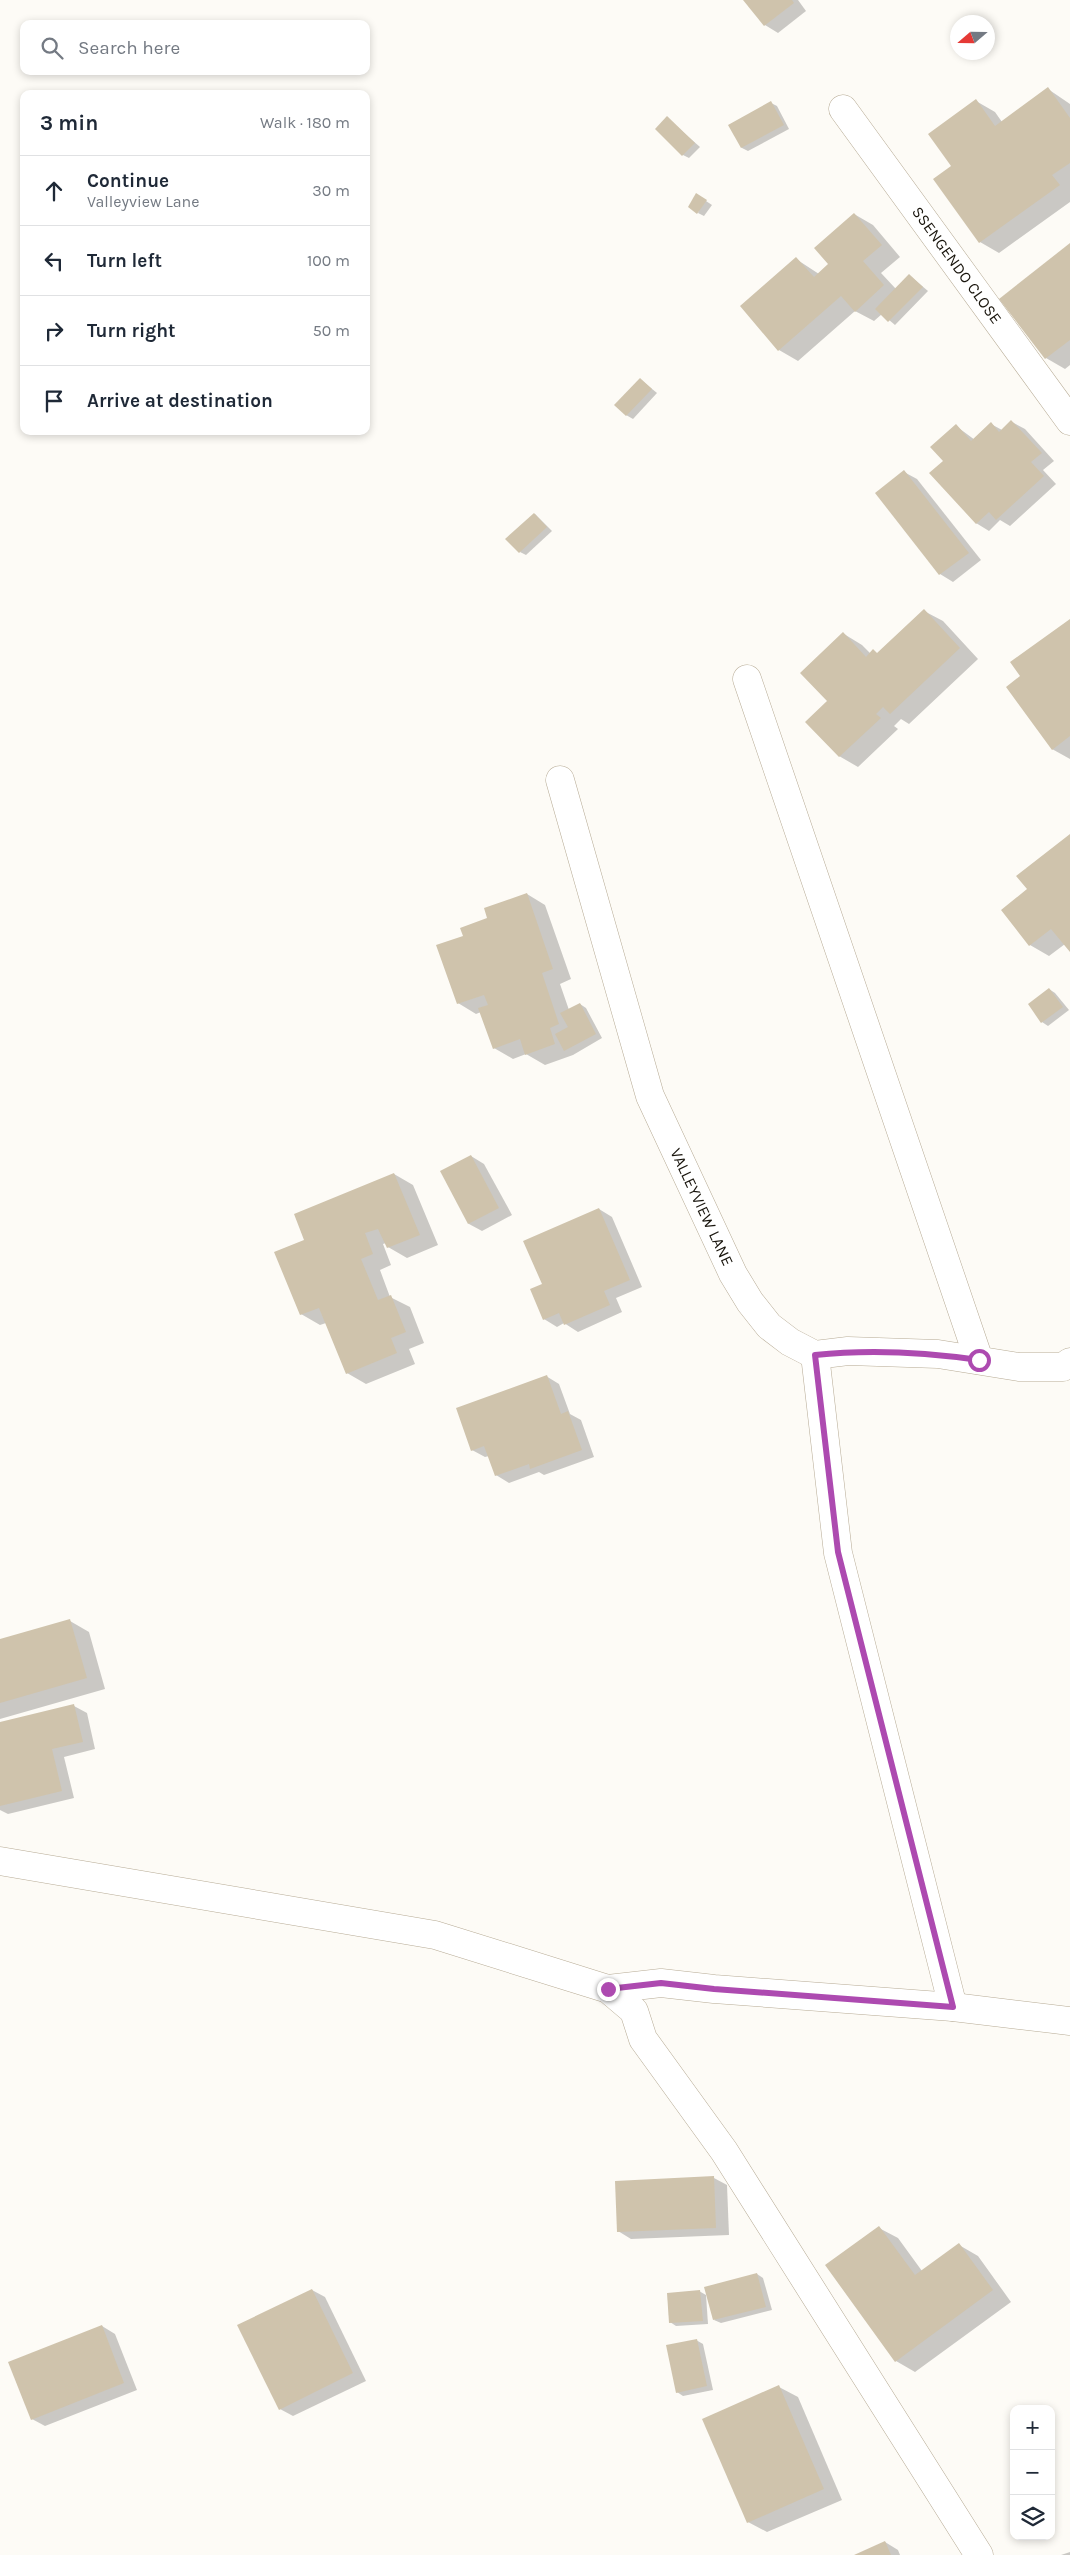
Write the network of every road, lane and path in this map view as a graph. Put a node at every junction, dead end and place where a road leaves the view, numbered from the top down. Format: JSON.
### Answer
{"nodes":[{"id":1,"x":843,"y":109,"type":"dead end"},
{"id":2,"x":1070,"y":421,"type":"edge"},
{"id":3,"x":747,"y":679,"type":"dead end"},
{"id":4,"x":560,"y":780,"type":"dead end"},
{"id":5,"x":815,"y":1355,"type":"junction"},
{"id":6,"x":979,"y":1360,"type":"junction"},
{"id":7,"x":1070,"y":1362,"type":"edge"},
{"id":8,"x":0,"y":1861,"type":"edge"},
{"id":9,"x":608,"y":1989,"type":"junction"},
{"id":10,"x":953,"y":2007,"type":"junction"},
{"id":11,"x":1070,"y":2021,"type":"edge"},
{"id":12,"x":979,"y":2555,"type":"edge"}],
"edges":[{"from":1,"to":2,"type":"street","name":"SSENGENDO CLOSE"},
{"from":3,"to":6,"type":"street"},
{"from":4,"to":5,"type":"street","name":"VALLEYVIEW LANE"},
{"from":5,"to":6,"type":"street"},
{"from":5,"to":10,"type":"street"},
{"from":6,"to":7,"type":"street"},
{"from":8,"to":9,"type":"street"},
{"from":9,"to":10,"type":"street"},
{"from":9,"to":12,"type":"street"},
{"from":10,"to":11,"type":"street"}]}
